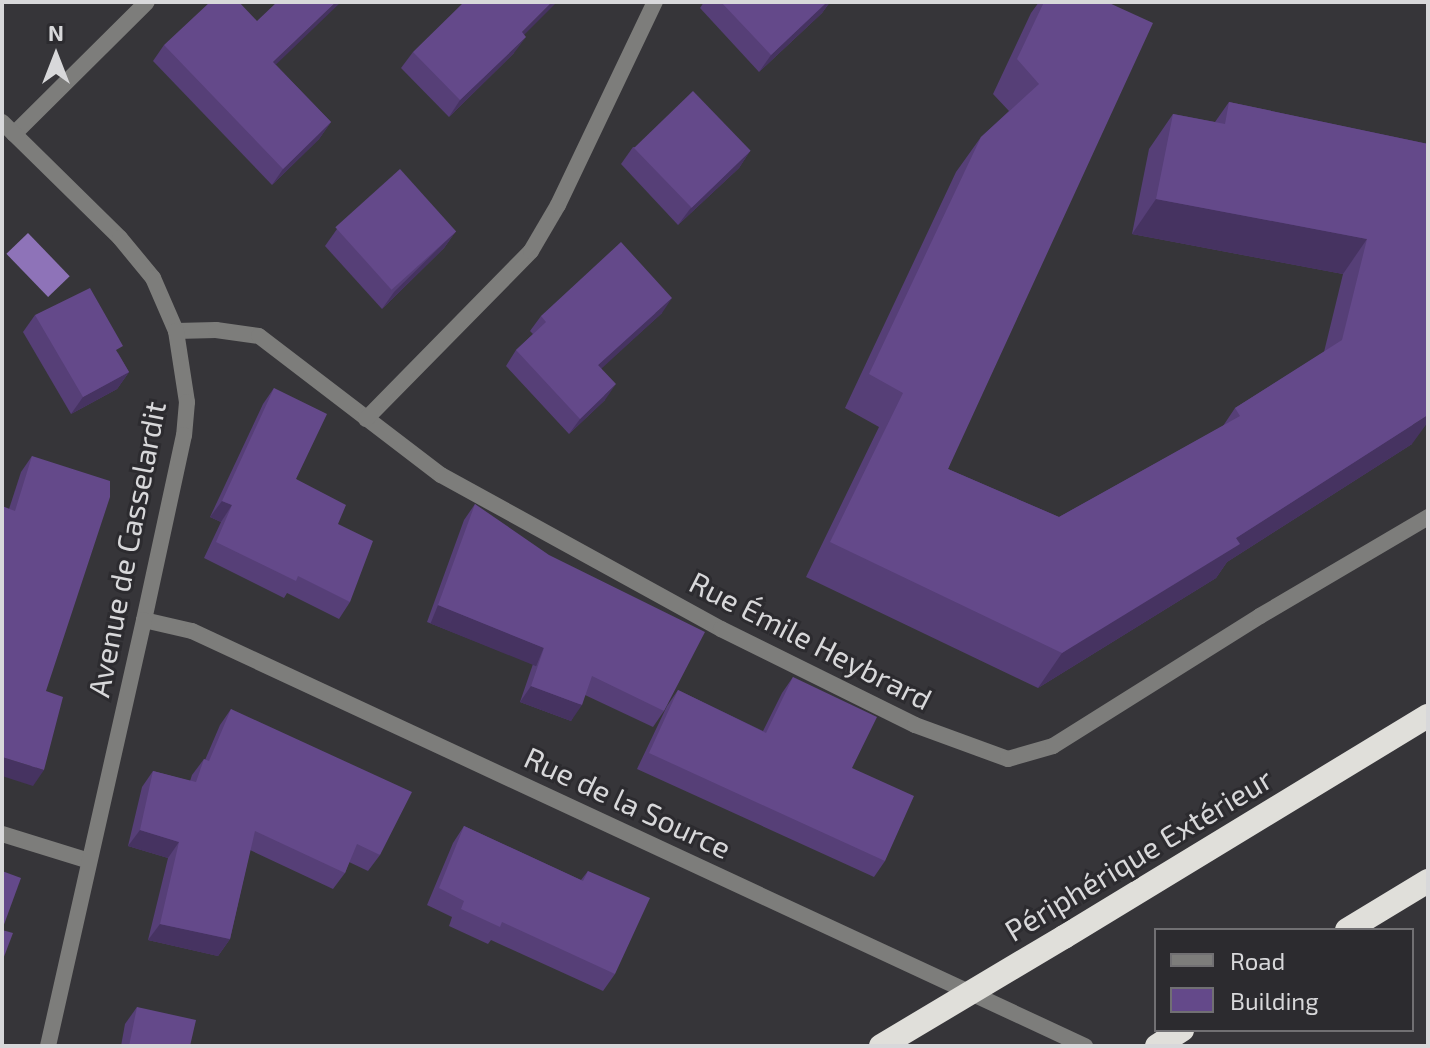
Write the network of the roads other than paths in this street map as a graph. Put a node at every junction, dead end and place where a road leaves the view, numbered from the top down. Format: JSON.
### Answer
{"nodes":[{"id":1,"x":147,"y":2,"type":"edge"},
{"id":2,"x":655,"y":2,"type":"edge"},
{"id":3,"x":8,"y":128,"type":"edge"},
{"id":4,"x":176,"y":331,"type":"junction"},
{"id":5,"x":366,"y":419,"type":"junction"},
{"id":6,"x":1428,"y":517,"type":"edge"},
{"id":7,"x":144,"y":620,"type":"junction"},
{"id":8,"x":1428,"y":716,"type":"edge"},
{"id":9,"x":2,"y":834,"type":"edge"},
{"id":10,"x":89,"y":861,"type":"junction"},
{"id":11,"x":1428,"y":881,"type":"edge"},
{"id":12,"x":1350,"y":928,"type":"edge"},
{"id":13,"x":1179,"y":1032,"type":"edge"},
{"id":14,"x":48,"y":1046,"type":"edge"},
{"id":15,"x":881,"y":1046,"type":"edge"},
{"id":16,"x":1085,"y":1046,"type":"edge"},
{"id":17,"x":1157,"y":1046,"type":"edge"}],
"edges":[{"from":1,"to":3,"type":"street"},
{"from":2,"to":5,"type":"street"},
{"from":3,"to":4,"type":"street","name":"Avenue de Casselardit"},
{"from":4,"to":5,"type":"street","name":"Rue Émile Heybrard"},
{"from":4,"to":7,"type":"street","name":"Avenue de Casselardit"},
{"from":5,"to":6,"type":"street","name":"Rue Émile Heybrard"},
{"from":7,"to":10,"type":"street","name":"Avenue de Casselardit"},
{"from":7,"to":16,"type":"street","name":"Rue de la Source"},
{"from":8,"to":15,"type":"highway","name":"Périphérique Extérieur","bridge":true},
{"from":9,"to":10,"type":"street"},
{"from":10,"to":14,"type":"street","name":"Avenue de Casselardit"},
{"from":11,"to":12,"type":"highway"},
{"from":13,"to":17,"type":"highway"}]}
